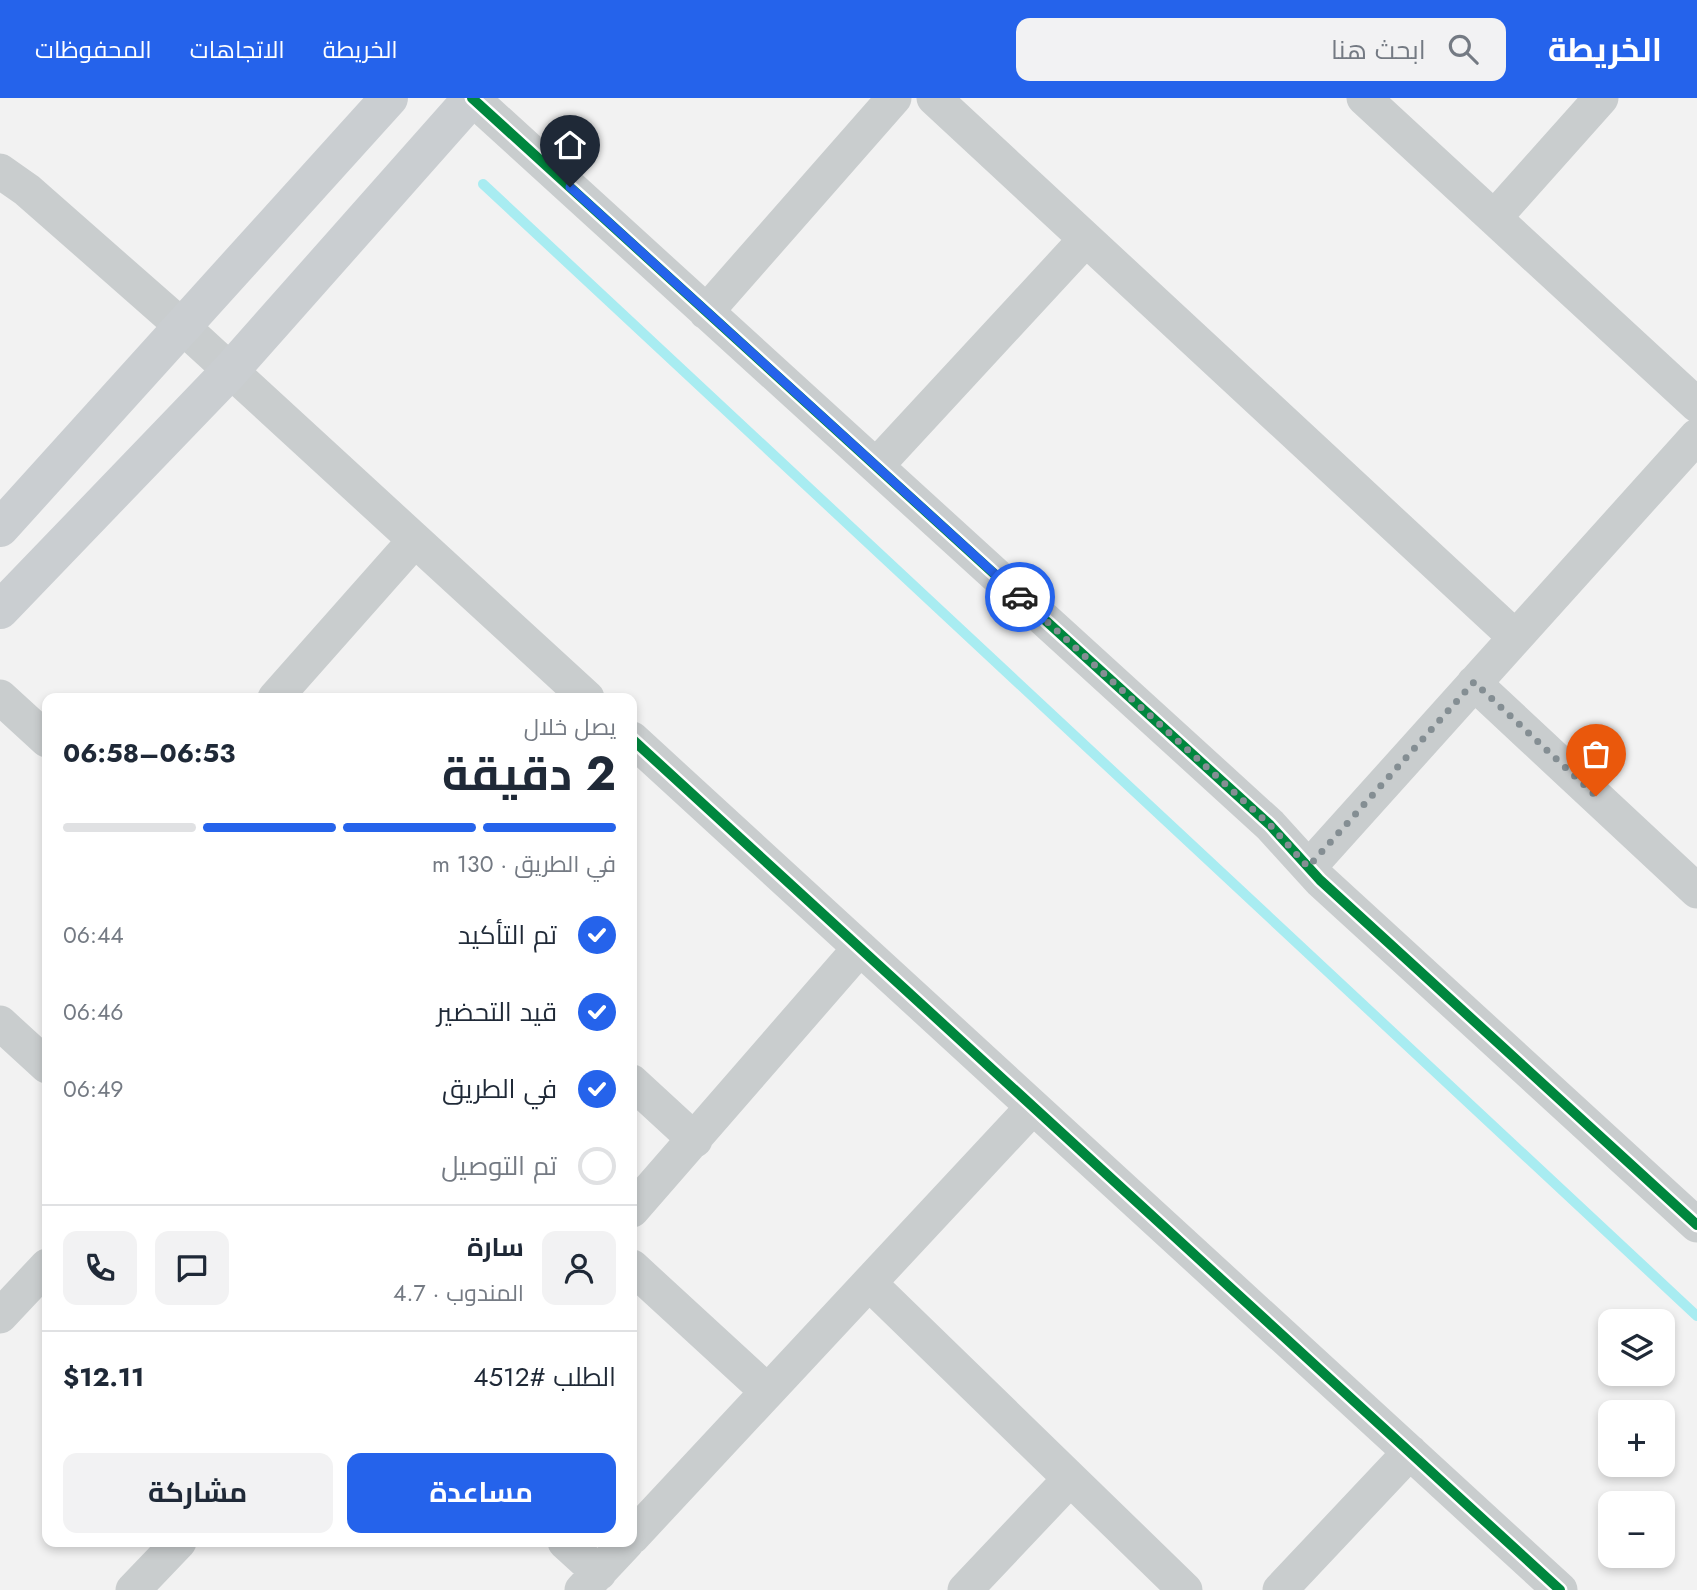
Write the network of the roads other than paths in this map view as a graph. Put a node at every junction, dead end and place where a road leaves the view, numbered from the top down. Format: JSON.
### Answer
{"nodes":[{"id":1,"x":388,"y":98,"type":"edge"},
{"id":2,"x":472,"y":98,"type":"edge"},
{"id":3,"x":894,"y":98,"type":"edge"},
{"id":4,"x":934,"y":98,"type":"edge"},
{"id":5,"x":1364,"y":98,"type":"edge"},
{"id":6,"x":1601,"y":98,"type":"edge"},
{"id":7,"x":0,"y":171,"type":"edge"},
{"id":8,"x":1494,"y":218,"type":"junction"},
{"id":9,"x":1086,"y":239,"type":"junction"},
{"id":10,"x":706,"y":312,"type":"junction"},
{"id":11,"x":184,"y":328,"type":"junction"},
{"id":12,"x":230,"y":371,"type":"junction"},
{"id":13,"x":1697,"y":405,"type":"edge"},
{"id":14,"x":1697,"y":436,"type":"edge"},
{"id":15,"x":876,"y":466,"type":"junction"},
{"id":16,"x":0,"y":528,"type":"edge"},
{"id":17,"x":415,"y":541,"type":"junction"},
{"id":18,"x":0,"y":610,"type":"edge"},
{"id":19,"x":1515,"y":637,"type":"junction"},
{"id":20,"x":1474,"y":682,"type":"junction"},
{"id":21,"x":279,"y":693,"type":"edge"},
{"id":22,"x":582,"y":693,"type":"edge"},
{"id":23,"x":0,"y":696,"type":"edge"},
{"id":24,"x":42,"y":735,"type":"edge"},
{"id":25,"x":637,"y":744,"type":"edge"},
{"id":26,"x":1308,"y":867,"type":"junction"},
{"id":27,"x":1697,"y":891,"type":"edge"},
{"id":28,"x":860,"y":948,"type":"junction"},
{"id":29,"x":0,"y":1023,"type":"edge"},
{"id":30,"x":42,"y":1061,"type":"edge"},
{"id":31,"x":637,"y":1087,"type":"edge"},
{"id":32,"x":1033,"y":1107,"type":"junction"},
{"id":33,"x":695,"y":1140,"type":"junction"},
{"id":34,"x":637,"y":1204,"type":"edge"},
{"id":35,"x":1697,"y":1225,"type":"edge"},
{"id":36,"x":42,"y":1271,"type":"edge"},
{"id":37,"x":637,"y":1273,"type":"edge"},
{"id":38,"x":869,"y":1283,"type":"junction"},
{"id":39,"x":0,"y":1316,"type":"edge"},
{"id":40,"x":767,"y":1391,"type":"junction"},
{"id":41,"x":1410,"y":1452,"type":"junction"},
{"id":42,"x":1070,"y":1479,"type":"junction"},
{"id":43,"x":637,"y":1532,"type":"edge"},
{"id":44,"x":174,"y":1547,"type":"edge"},
{"id":45,"x":568,"y":1547,"type":"edge"},
{"id":46,"x":622,"y":1547,"type":"edge"},
{"id":47,"x":590,"y":1581,"type":"edge"},
{"id":48,"x":979,"y":1585,"type":"edge"},
{"id":49,"x":133,"y":1590,"type":"edge"},
{"id":50,"x":1185,"y":1590,"type":"edge"},
{"id":51,"x":1280,"y":1590,"type":"edge"},
{"id":52,"x":1560,"y":1590,"type":"edge"}],
"edges":[{"from":1,"to":11,"type":"street"},
{"from":2,"to":10,"type":"street"},
{"from":2,"to":12,"type":"street"},
{"from":3,"to":10,"type":"street"},
{"from":4,"to":9,"type":"street"},
{"from":5,"to":8,"type":"street"},
{"from":6,"to":8,"type":"street"},
{"from":7,"to":11,"type":"street"},
{"from":8,"to":13,"type":"street"},
{"from":9,"to":15,"type":"street"},
{"from":9,"to":19,"type":"street"},
{"from":10,"to":15,"type":"street"},
{"from":11,"to":12,"type":"street"},
{"from":11,"to":16,"type":"street"},
{"from":12,"to":17,"type":"street"},
{"from":12,"to":18,"type":"street"},
{"from":14,"to":19,"type":"street"},
{"from":15,"to":26,"type":"street"},
{"from":17,"to":21,"type":"street"},
{"from":17,"to":22,"type":"street"},
{"from":19,"to":20,"type":"street"},
{"from":20,"to":26,"type":"street"},
{"from":20,"to":27,"type":"street"},
{"from":23,"to":24,"type":"street"},
{"from":25,"to":28,"type":"street"},
{"from":26,"to":35,"type":"street"},
{"from":28,"to":32,"type":"street"},
{"from":28,"to":33,"type":"street"},
{"from":29,"to":30,"type":"street"},
{"from":31,"to":33,"type":"street"},
{"from":32,"to":38,"type":"street"},
{"from":32,"to":41,"type":"street"},
{"from":33,"to":34,"type":"street"},
{"from":36,"to":39,"type":"street"},
{"from":37,"to":40,"type":"street"},
{"from":38,"to":40,"type":"street"},
{"from":38,"to":42,"type":"street"},
{"from":40,"to":43,"type":"street"},
{"from":41,"to":51,"type":"street"},
{"from":41,"to":52,"type":"street"},
{"from":42,"to":48,"type":"street"},
{"from":42,"to":50,"type":"street"},
{"from":44,"to":49,"type":"street"},
{"from":45,"to":47,"type":"street"},
{"from":46,"to":47,"type":"street"}]}
